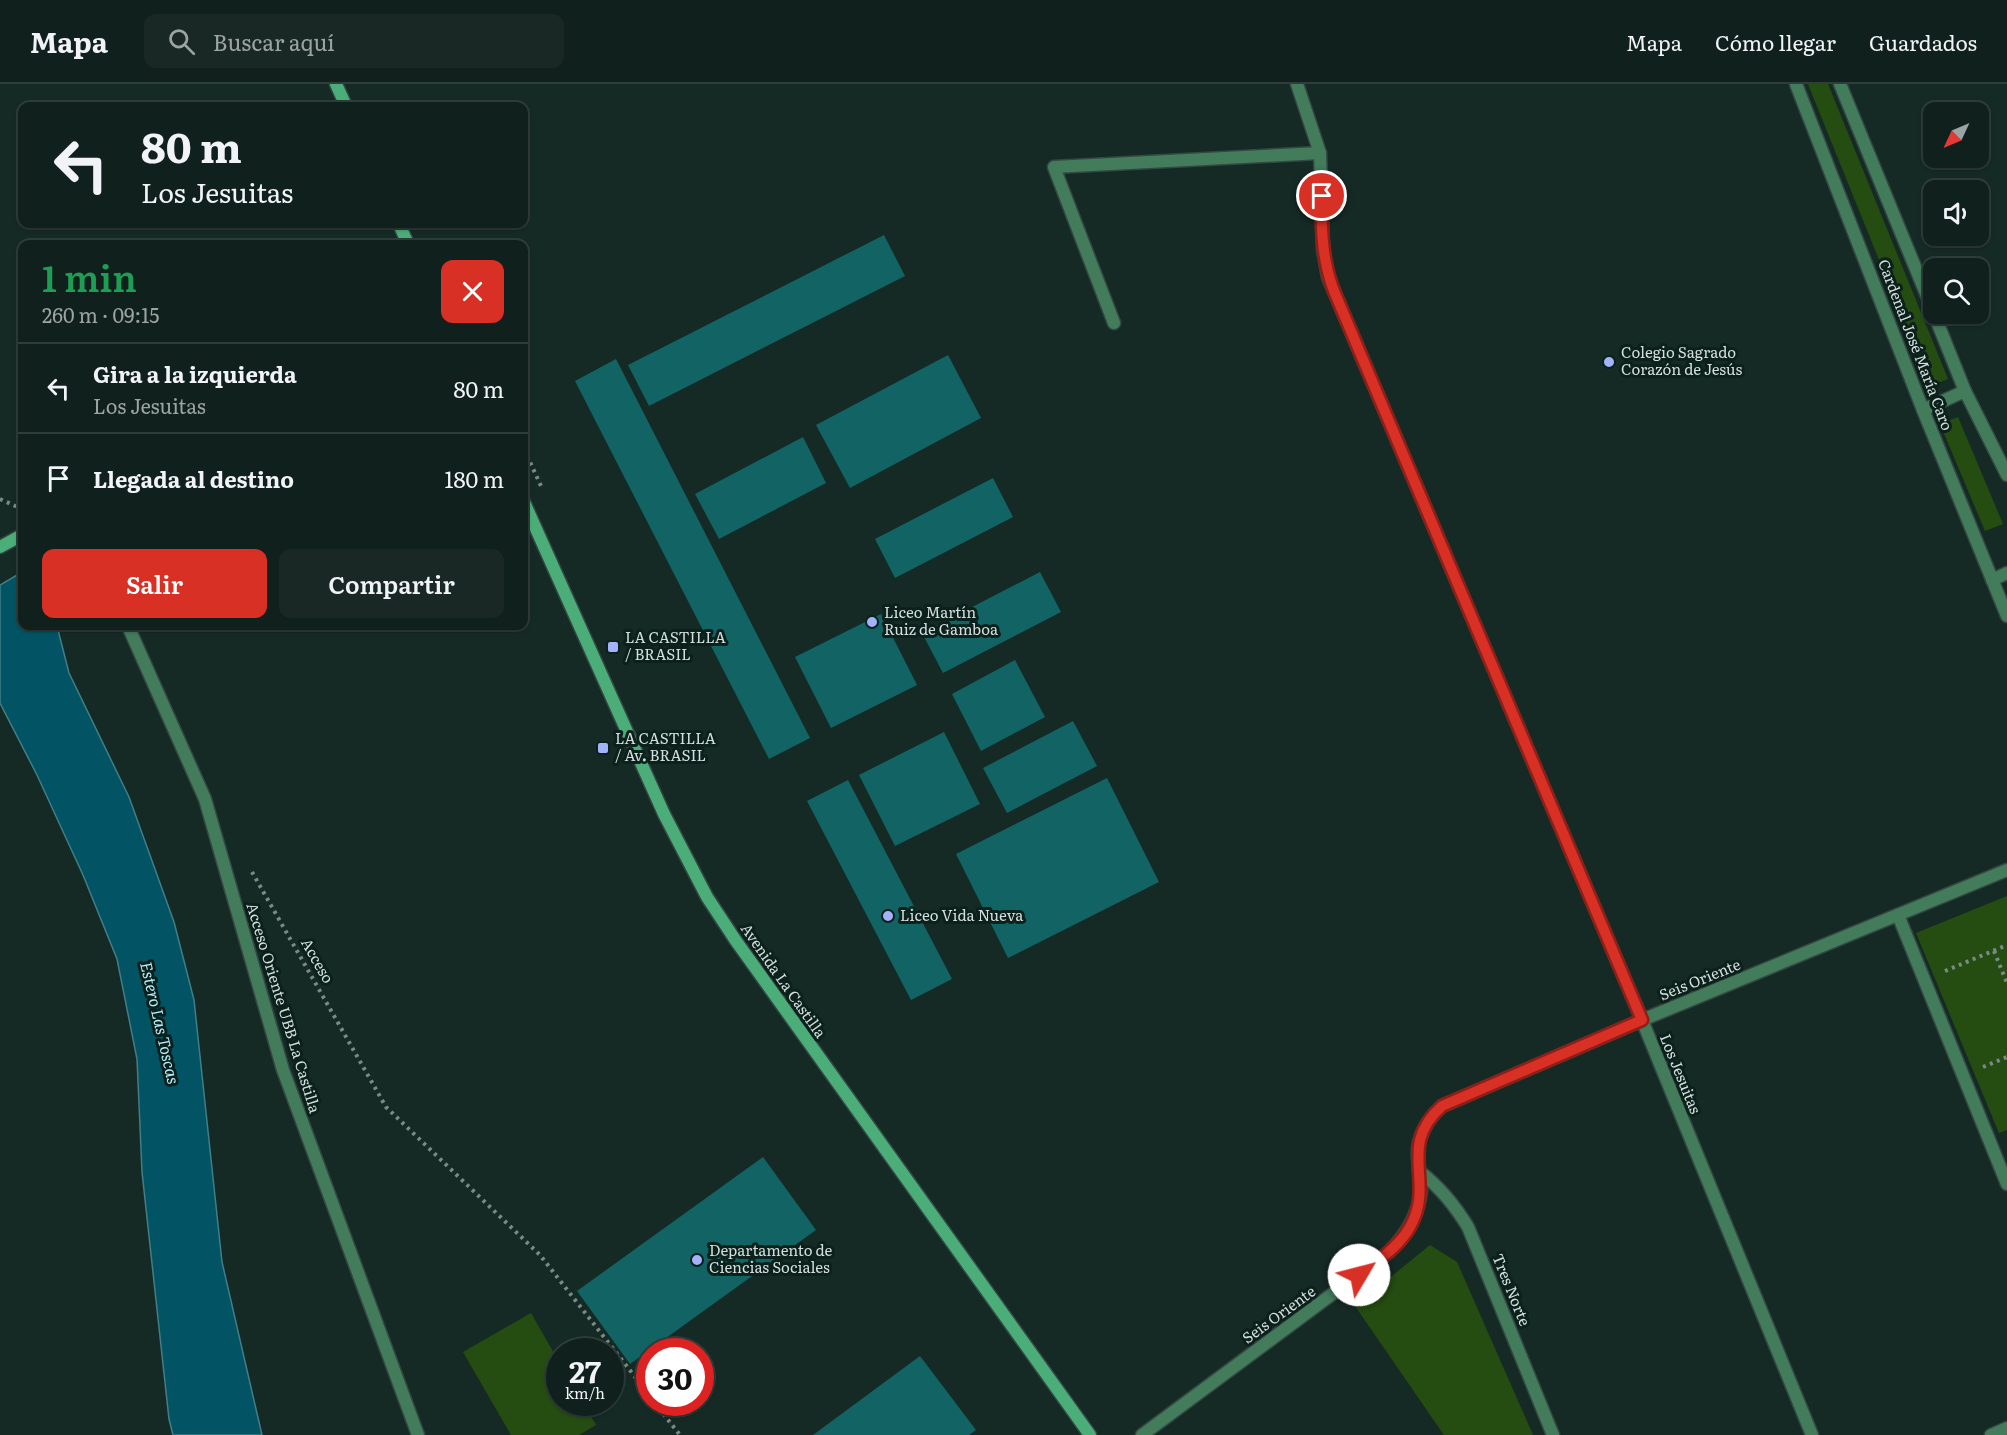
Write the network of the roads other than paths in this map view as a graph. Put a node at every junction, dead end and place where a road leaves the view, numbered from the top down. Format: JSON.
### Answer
{"nodes":[{"id":1,"x":336,"y":84,"type":"edge"},
{"id":2,"x":1796,"y":84,"type":"edge"},
{"id":3,"x":1840,"y":84,"type":"edge"},
{"id":4,"x":1299,"y":85,"type":"edge"},
{"id":5,"x":344,"y":102,"type":"edge"},
{"id":6,"x":1320,"y":153,"type":"junction"},
{"id":7,"x":1923,"y":286,"type":"edge"},
{"id":8,"x":1114,"y":323,"type":"dead end"},
{"id":9,"x":1938,"y":324,"type":"edge"},
{"id":10,"x":1965,"y":391,"type":"junction"},
{"id":11,"x":1923,"y":410,"type":"junction"},
{"id":12,"x":2007,"y":475,"type":"edge"},
{"id":13,"x":528,"y":511,"type":"edge"},
{"id":14,"x":18,"y":537,"type":"edge"},
{"id":15,"x":0,"y":547,"type":"edge"},
{"id":16,"x":2007,"y":573,"type":"edge"},
{"id":17,"x":1992,"y":580,"type":"junction"},
{"id":18,"x":2007,"y":616,"type":"edge"},
{"id":19,"x":130,"y":630,"type":"edge"},
{"id":20,"x":2007,"y":870,"type":"edge"},
{"id":21,"x":1898,"y":915,"type":"junction"},
{"id":22,"x":1642,"y":1020,"type":"junction"},
{"id":23,"x":2007,"y":1147,"type":"edge"},
{"id":24,"x":1994,"y":1152,"type":"junction"},
{"id":25,"x":1419,"y":1171,"type":"junction"},
{"id":26,"x":2007,"y":1184,"type":"edge"},
{"id":27,"x":2007,"y":1428,"type":"edge"},
{"id":28,"x":418,"y":1435,"type":"edge"},
{"id":29,"x":1090,"y":1435,"type":"edge"},
{"id":30,"x":1142,"y":1435,"type":"edge"},
{"id":31,"x":1553,"y":1435,"type":"edge"},
{"id":32,"x":1812,"y":1435,"type":"edge"},
{"id":33,"x":1991,"y":1435,"type":"edge"}],
"edges":[{"from":1,"to":5,"type":"main road"},
{"from":2,"to":11,"type":"street","name":"Cardenal José María Caro"},
{"from":3,"to":7,"type":"street","name":"Cardenal José María Caro"},
{"from":4,"to":6,"type":"street","name":"Los Jesuitas"},
{"from":6,"to":8,"type":"street"},
{"from":6,"to":22,"type":"street","name":"Los Jesuitas"},
{"from":9,"to":10,"type":"street","name":"Cardenal José María Caro"},
{"from":10,"to":11,"type":"street"},
{"from":10,"to":12,"type":"street","name":"Cardenal José María Caro"},
{"from":11,"to":17,"type":"street","name":"Cardenal José María Caro"},
{"from":13,"to":29,"type":"main road","name":"Avenida La Castilla"},
{"from":14,"to":15,"type":"main road"},
{"from":16,"to":17,"type":"street"},
{"from":17,"to":18,"type":"street","name":"Cardenal José María Caro"},
{"from":19,"to":28,"type":"street","name":"Acceso Oriente UBB La Castilla"},
{"from":20,"to":21,"type":"street","name":"Seis Oriente"},
{"from":21,"to":22,"type":"street","name":"Seis Oriente"},
{"from":21,"to":24,"type":"street"},
{"from":22,"to":25,"type":"street","name":"Seis Oriente"},
{"from":22,"to":32,"type":"street","name":"Los Jesuitas"},
{"from":23,"to":24,"type":"street"},
{"from":24,"to":26,"type":"street"},
{"from":25,"to":30,"type":"street","name":"Seis Oriente"},
{"from":25,"to":31,"type":"street","name":"Tres Norte"},
{"from":27,"to":33,"type":"street"}]}
